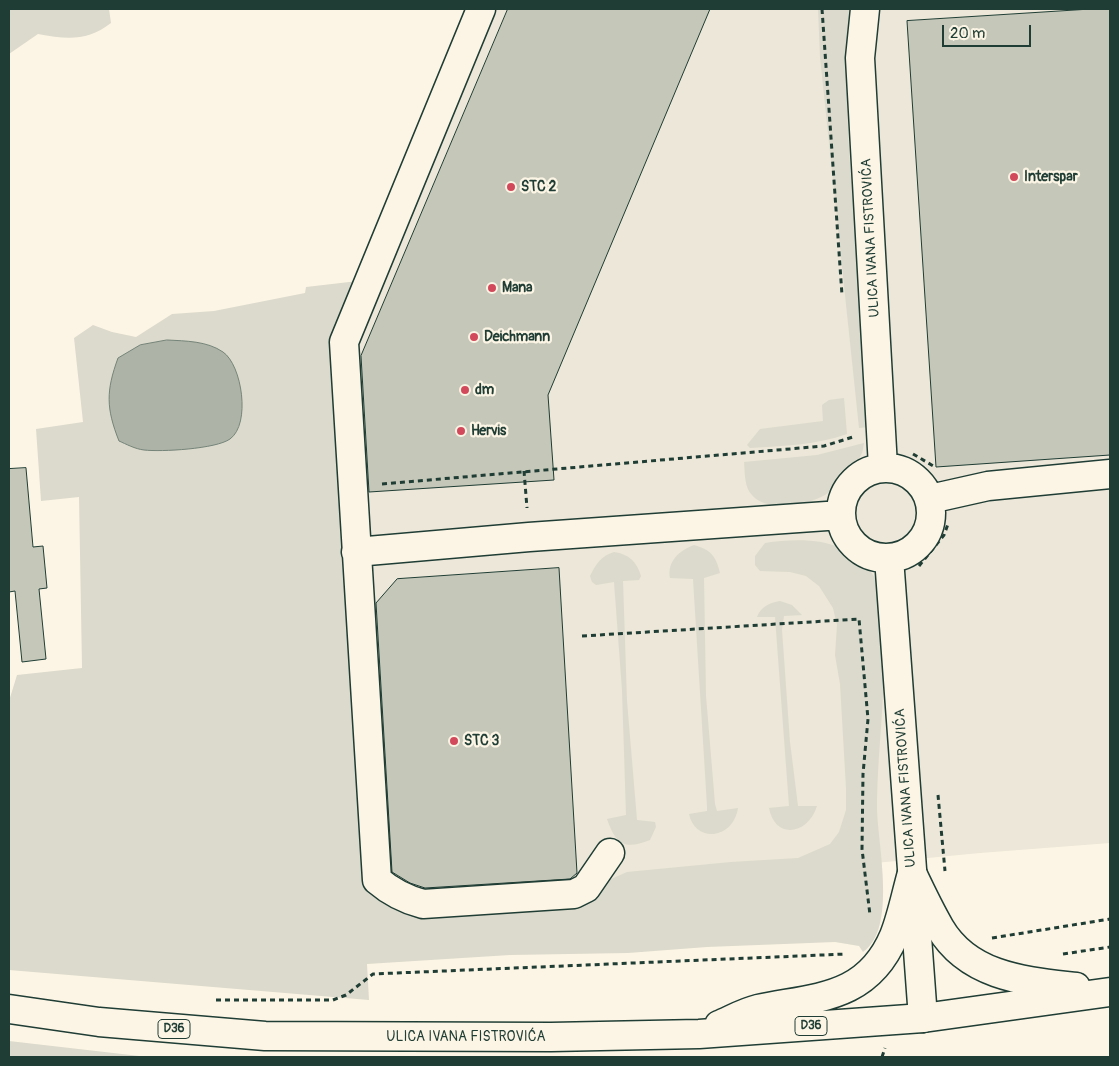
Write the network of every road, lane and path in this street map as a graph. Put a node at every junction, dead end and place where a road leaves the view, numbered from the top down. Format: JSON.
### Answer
{"nodes":[{"id":1,"x":481,"y":9,"type":"edge"},
{"id":2,"x":822,"y":9,"type":"edge"},
{"id":3,"x":865,"y":9,"type":"edge"},
{"id":4,"x":842,"y":298,"type":"dead end"},
{"id":5,"x":851,"y":428,"type":"dead end"},
{"id":6,"x":882,"y":431,"type":"junction"},
{"id":7,"x":852,"y":438,"type":"junction"},
{"id":8,"x":883,"y":467,"type":"junction"},
{"id":9,"x":524,"y":471,"type":"junction"},
{"id":10,"x":1110,"y":474,"type":"edge"},
{"id":11,"x":351,"y":486,"type":"junction"},
{"id":12,"x":930,"y":499,"type":"junction"},
{"id":13,"x":841,"y":515,"type":"junction"},
{"id":14,"x":529,"y":537,"type":"junction"},
{"id":15,"x":356,"y":552,"type":"junction"},
{"id":16,"x":889,"y":558,"type":"junction"},
{"id":17,"x":582,"y":636,"type":"dead end"},
{"id":18,"x":610,"y":853,"type":"dead end"},
{"id":19,"x":912,"y":873,"type":"junction"},
{"id":20,"x":1110,"y":919,"type":"edge"},
{"id":21,"x":870,"y":922,"type":"dead end"},
{"id":22,"x":990,"y":938,"type":"dead end"},
{"id":23,"x":1110,"y":947,"type":"edge"},
{"id":24,"x":1057,"y":955,"type":"dead end"},
{"id":25,"x":874,"y":966,"type":"junction"},
{"id":26,"x":1110,"y":992,"type":"edge"},
{"id":27,"x":215,"y":1000,"type":"dead end"},
{"id":28,"x":9,"y":1009,"type":"edge"},
{"id":29,"x":923,"y":1018,"type":"junction"},
{"id":30,"x":699,"y":1034,"type":"junction"}],
"edges":[{"from":1,"to":11,"type":"main road"},
{"from":2,"to":4,"type":"path"},
{"from":3,"to":6,"type":"main road","name":"ULICA IVANA FISTROVIĆA"},
{"from":5,"to":7,"type":"path"},
{"from":6,"to":7,"type":"path"},
{"from":6,"to":8,"type":"main road","name":"ULICA IVANA FISTROVIĆA"},
{"from":7,"to":9,"type":"path"},
{"from":8,"to":12,"type":"main road"},
{"from":8,"to":13,"type":"main road"},
{"from":9,"to":11,"type":"path"},
{"from":9,"to":14,"type":"path"},
{"from":10,"to":12,"type":"main road"},
{"from":11,"to":15,"type":"main road"},
{"from":12,"to":16,"type":"main road"},
{"from":13,"to":14,"type":"main road"},
{"from":13,"to":16,"type":"main road"},
{"from":14,"to":15,"type":"main road"},
{"from":15,"to":18,"type":"main road"},
{"from":16,"to":19,"type":"main road","name":"ULICA IVANA FISTROVIĆA"},
{"from":17,"to":21,"type":"path"},
{"from":19,"to":25,"type":"main road"},
{"from":19,"to":26,"type":"main road"},
{"from":19,"to":29,"type":"main road","name":"ULICA IVANA FISTROVIĆA"},
{"from":20,"to":22,"type":"path"},
{"from":23,"to":24,"type":"path"},
{"from":25,"to":27,"type":"path"},
{"from":25,"to":30,"type":"main road"},
{"from":26,"to":29,"type":"main road","name":"ULICA IVANA FISTROVIĆA","number":"D36"},
{"from":28,"to":30,"type":"main road","name":"ULICA IVANA FISTROVIĆA","number":"D36"},
{"from":29,"to":30,"type":"main road","name":"ULICA IVANA FISTROVIĆA","number":"D36"}]}
